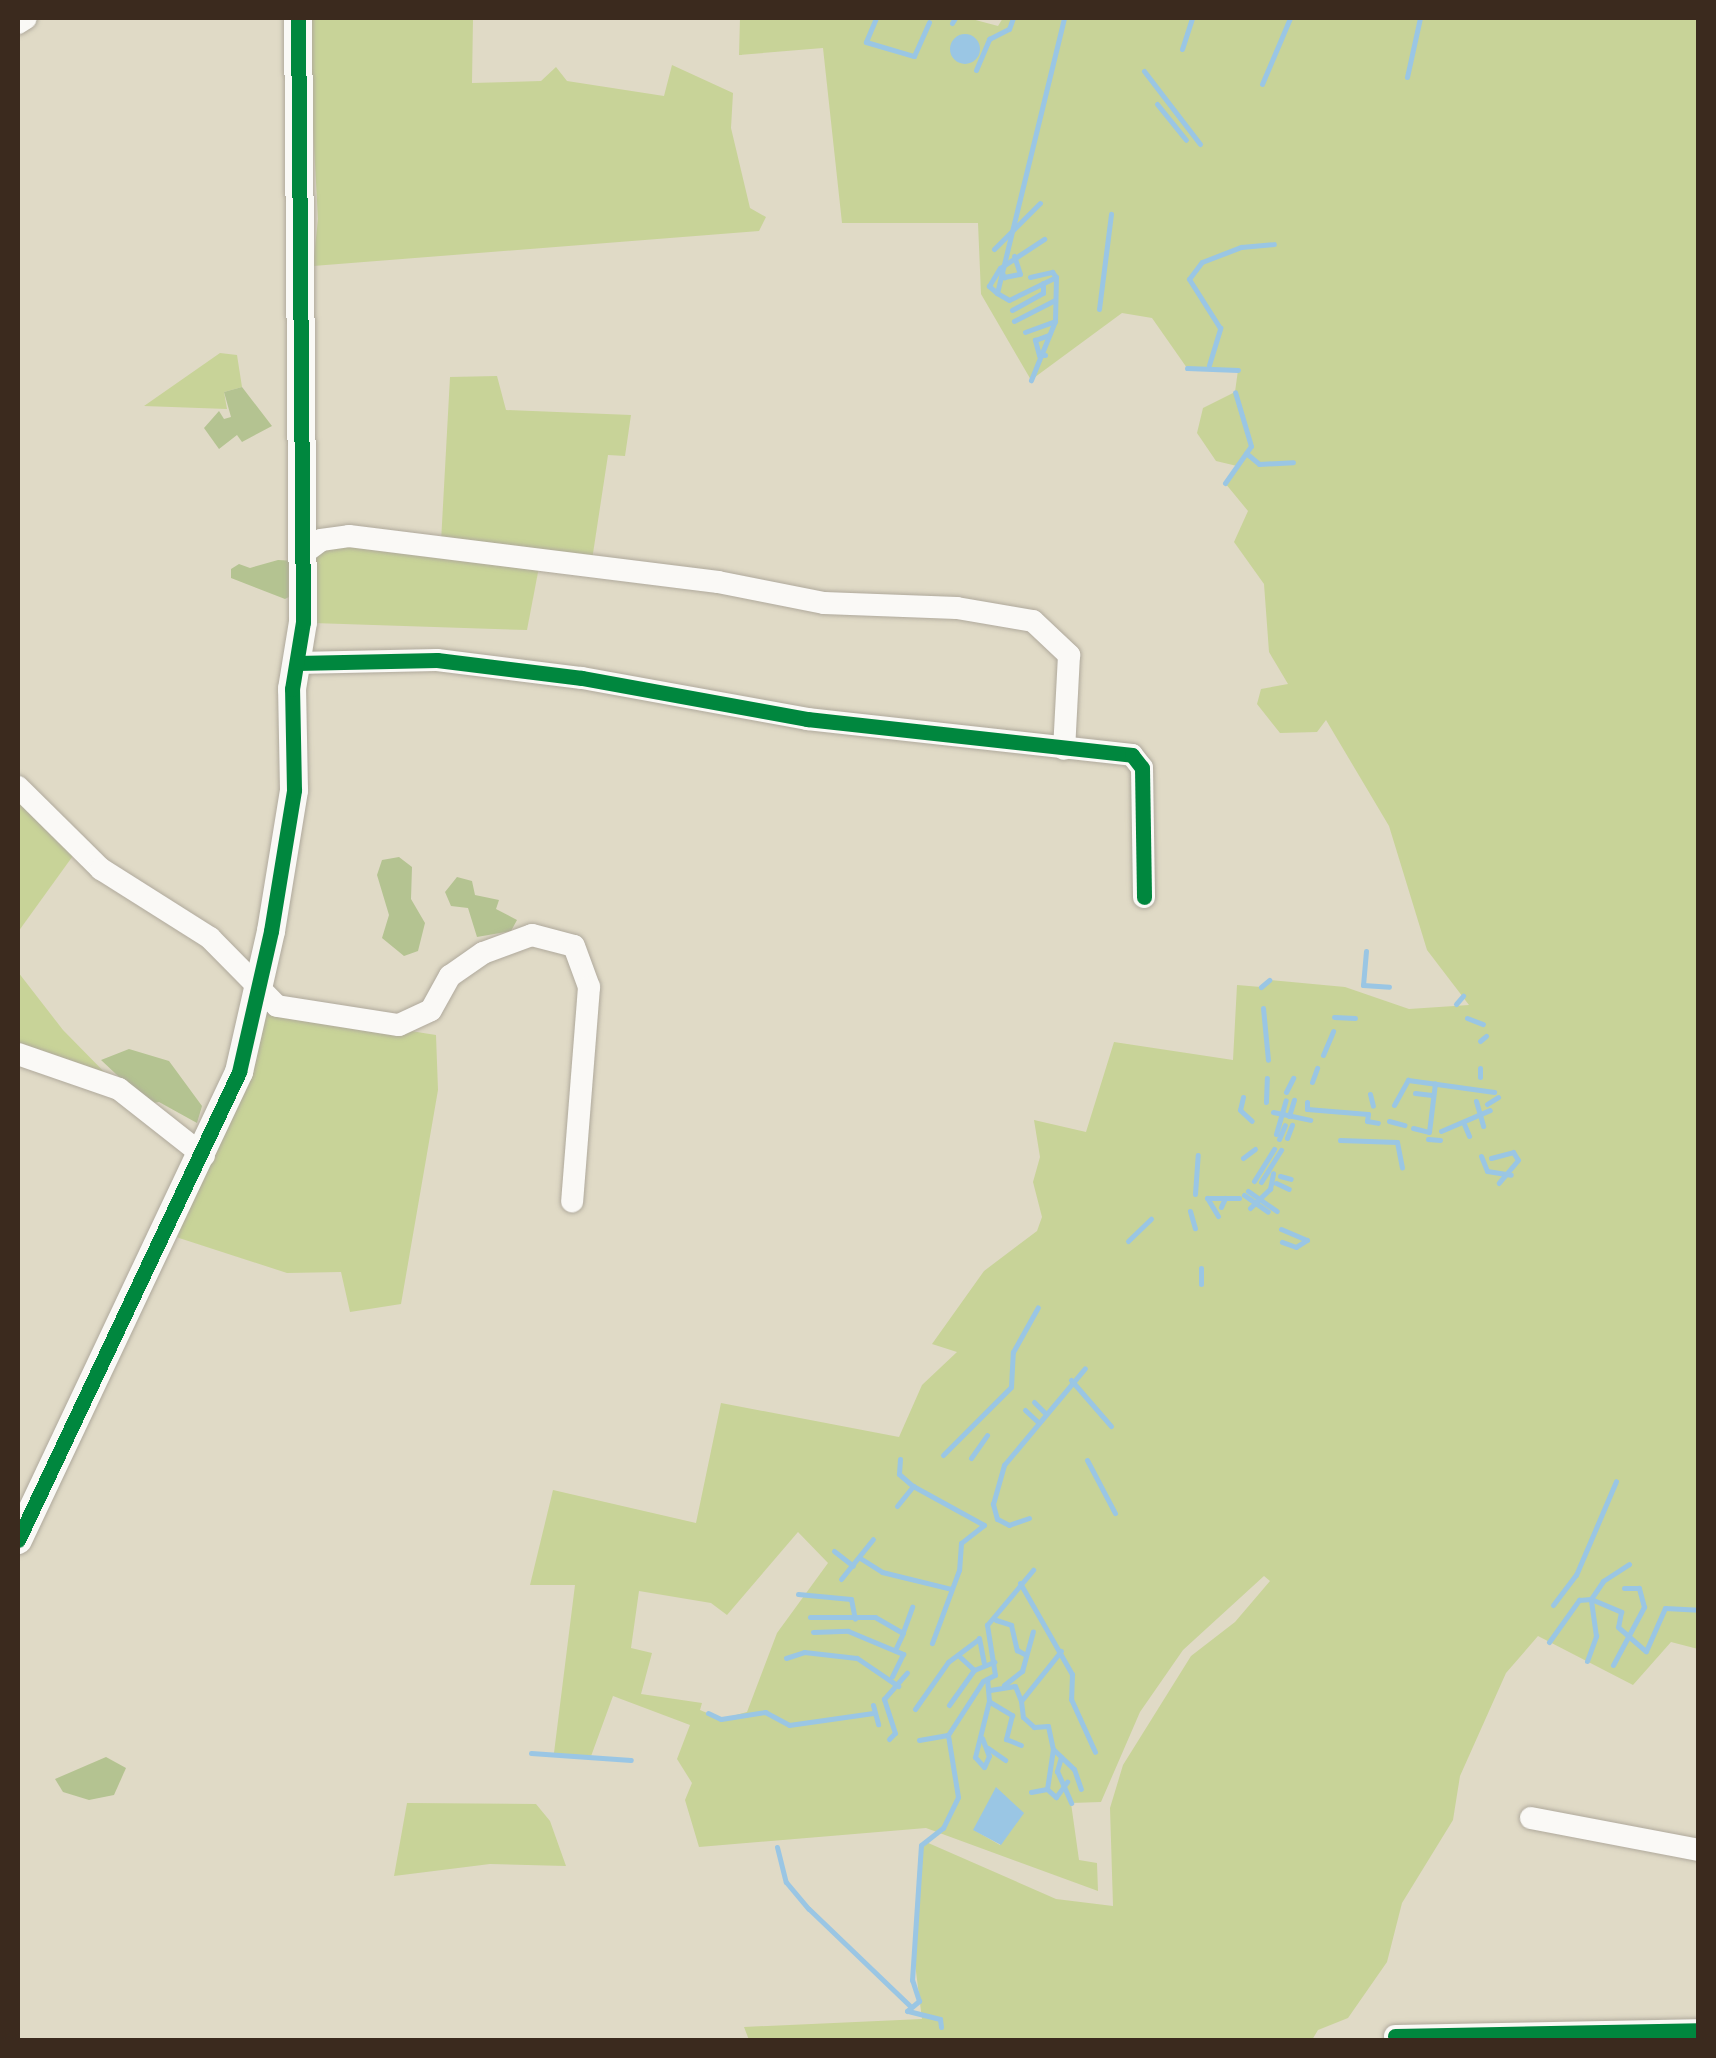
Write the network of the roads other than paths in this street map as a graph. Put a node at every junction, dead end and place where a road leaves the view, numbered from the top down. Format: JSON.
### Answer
{"nodes":[{"id":1,"x":26,"y":18,"type":"edge"},
{"id":2,"x":298,"y":18,"type":"edge"},
{"id":3,"x":18,"y":23,"type":"edge"},
{"id":4,"x":304,"y":553,"type":"junction"},
{"id":5,"x":297,"y":663,"type":"junction"},
{"id":6,"x":1064,"y":749,"type":"junction"},
{"id":7,"x":18,"y":786,"type":"edge"},
{"id":8,"x":1144,"y":897,"type":"dead end"},
{"id":9,"x":257,"y":991,"type":"junction"},
{"id":10,"x":18,"y":1054,"type":"edge"},
{"id":11,"x":204,"y":1156,"type":"junction"},
{"id":12,"x":572,"y":1201,"type":"dead end"},
{"id":13,"x":18,"y":1540,"type":"edge"},
{"id":14,"x":1530,"y":1818,"type":"dead end"},
{"id":15,"x":1698,"y":1850,"type":"edge"},
{"id":16,"x":1698,"y":2030,"type":"edge"},
{"id":17,"x":1395,"y":2036,"type":"dead end"}],
"edges":[{"from":1,"to":3,"type":"street"},
{"from":2,"to":4,"type":"street"},
{"from":4,"to":5,"type":"street"},
{"from":4,"to":6,"type":"street"},
{"from":5,"to":6,"type":"street"},
{"from":5,"to":9,"type":"street"},
{"from":6,"to":8,"type":"street"},
{"from":7,"to":9,"type":"street"},
{"from":9,"to":11,"type":"street"},
{"from":9,"to":12,"type":"street"},
{"from":10,"to":11,"type":"street"},
{"from":11,"to":13,"type":"street"},
{"from":14,"to":15,"type":"street"},
{"from":16,"to":17,"type":"street"}]}
